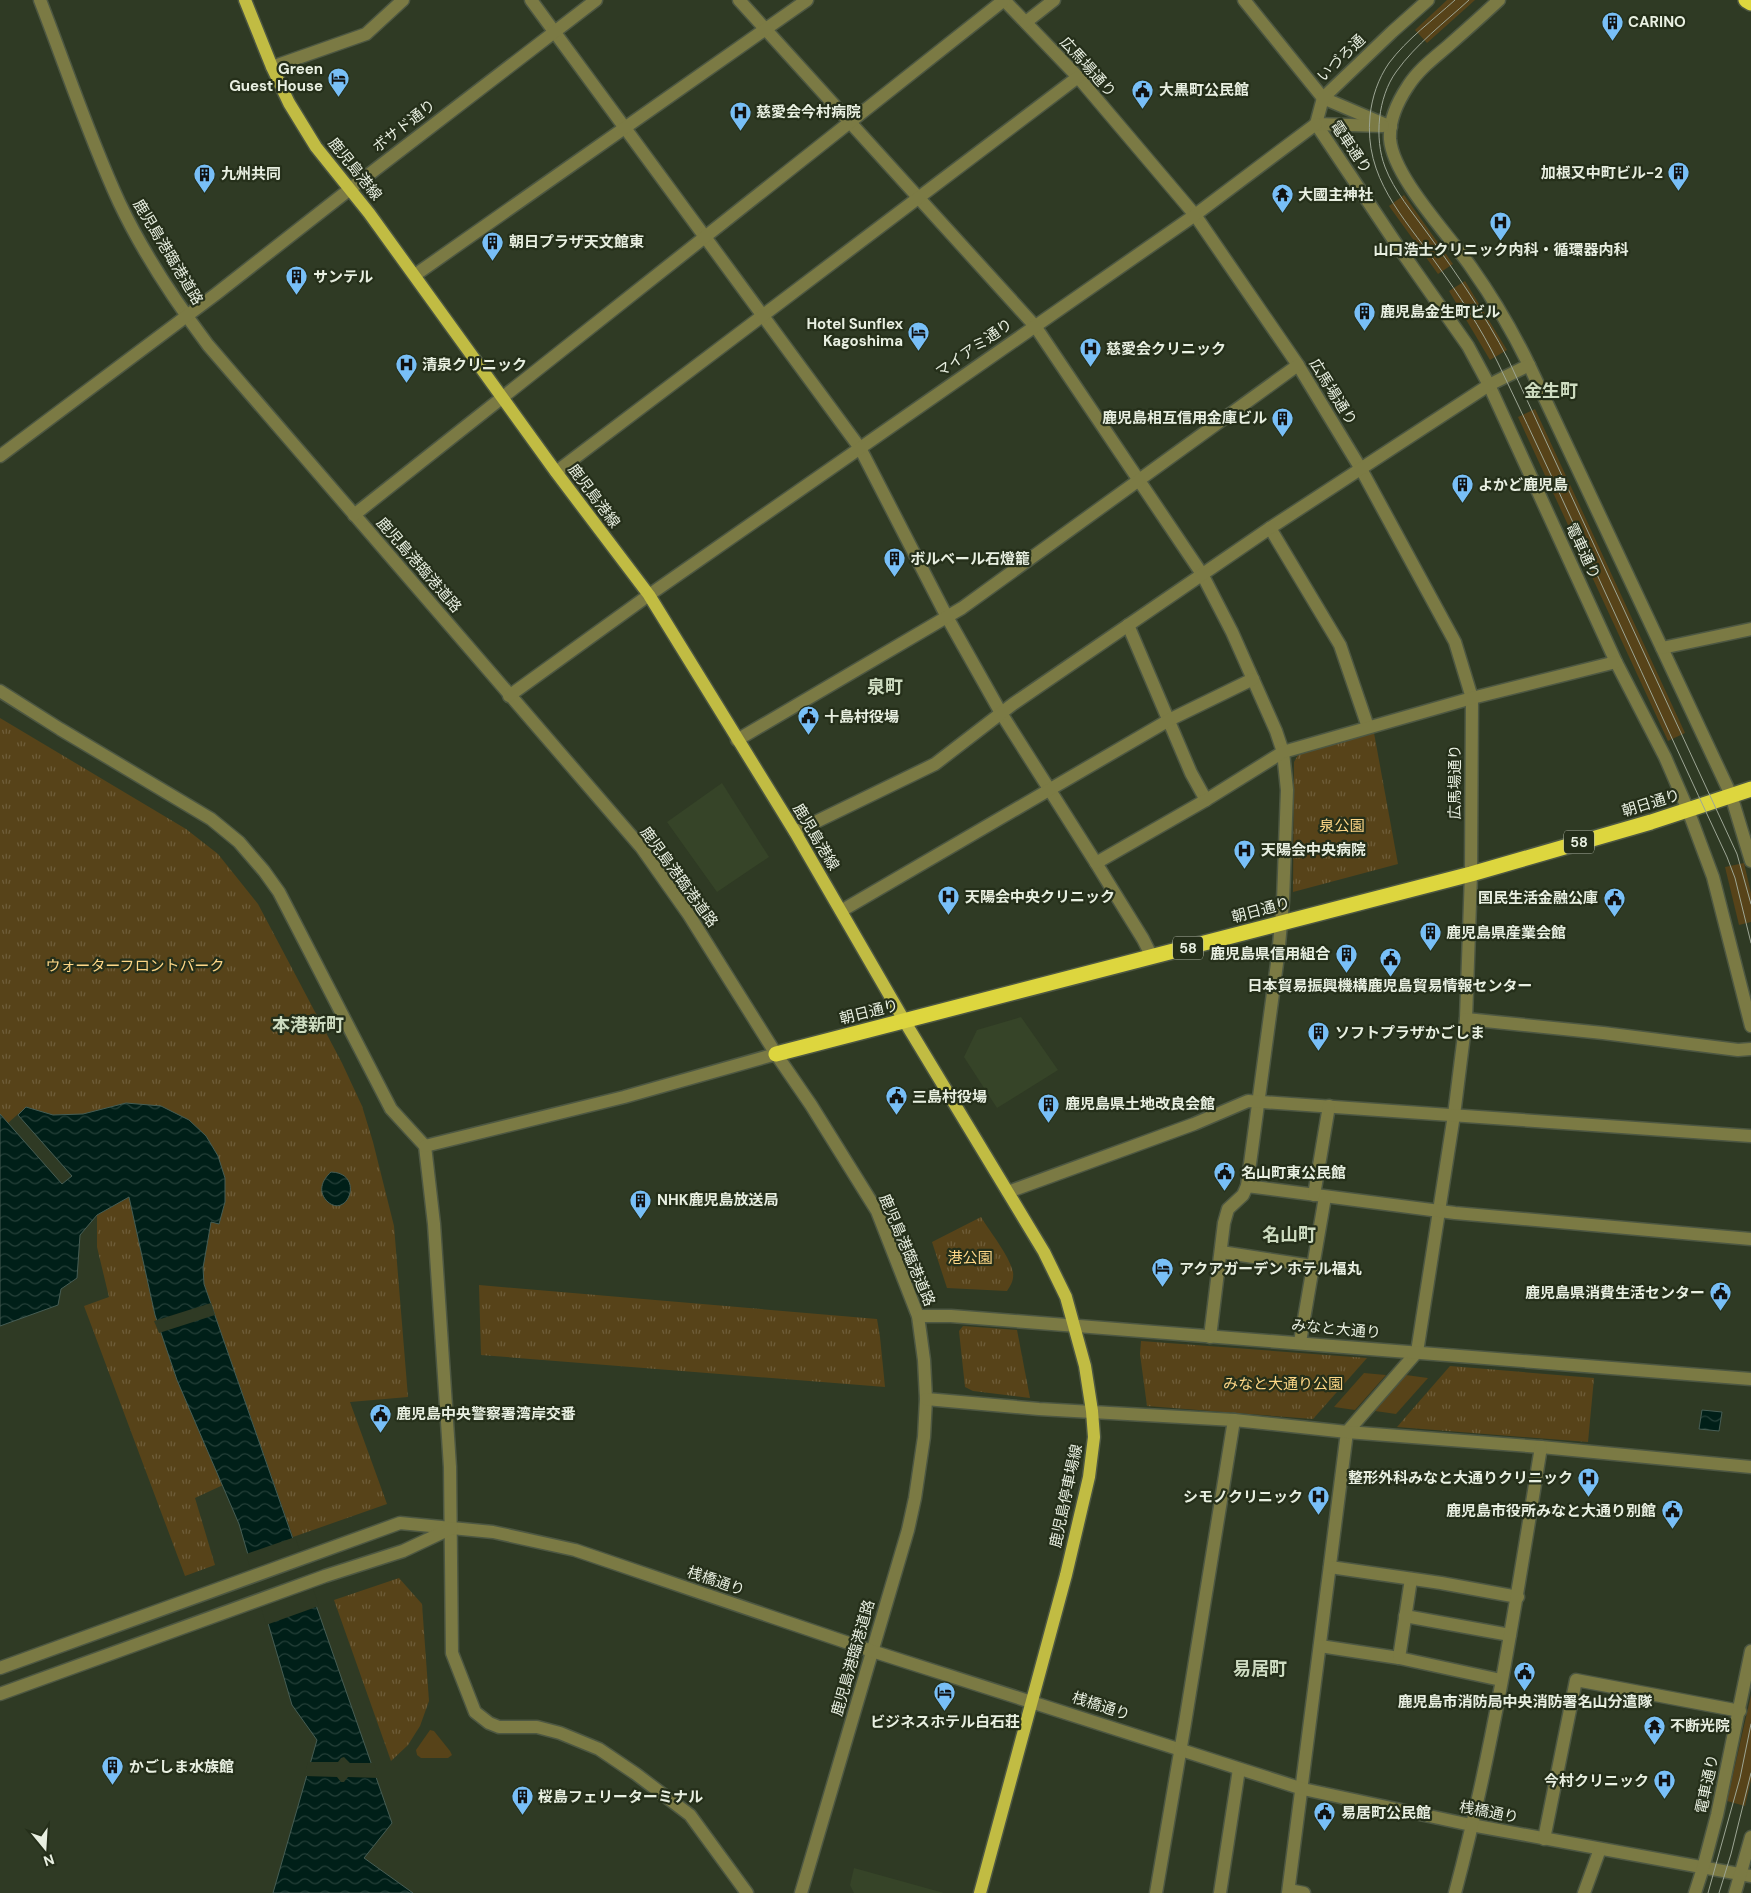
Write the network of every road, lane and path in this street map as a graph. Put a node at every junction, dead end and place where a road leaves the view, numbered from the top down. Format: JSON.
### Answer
{"nodes":[{"id":1,"x":40,"y":0,"type":"edge"},
{"id":2,"x":245,"y":0,"type":"edge"},
{"id":3,"x":403,"y":0,"type":"edge"},
{"id":4,"x":531,"y":0,"type":"edge"},
{"id":5,"x":596,"y":0,"type":"edge"},
{"id":6,"x":739,"y":0,"type":"edge"},
{"id":7,"x":807,"y":0,"type":"edge"},
{"id":8,"x":1004,"y":0,"type":"edge"},
{"id":9,"x":1054,"y":0,"type":"edge"},
{"id":10,"x":1244,"y":0,"type":"edge"},
{"id":11,"x":1428,"y":0,"type":"edge"},
{"id":12,"x":1499,"y":0,"type":"edge"},
{"id":13,"x":1746,"y":0,"type":"edge"},
{"id":14,"x":1751,"y":3,"type":"edge"},
{"id":15,"x":1026,"y":22,"type":"junction"},
{"id":16,"x":766,"y":30,"type":"junction"},
{"id":17,"x":554,"y":31,"type":"junction"},
{"id":18,"x":272,"y":67,"type":"junction"},
{"id":19,"x":1078,"y":78,"type":"junction"},
{"id":20,"x":1323,"y":98,"type":"junction"},
{"id":21,"x":850,"y":122,"type":"junction"},
{"id":22,"x":1316,"y":124,"type":"junction"},
{"id":23,"x":1391,"y":127,"type":"junction"},
{"id":24,"x":626,"y":128,"type":"junction"},
{"id":25,"x":350,"y":189,"type":"junction"},
{"id":26,"x":919,"y":197,"type":"junction"},
{"id":27,"x":1195,"y":215,"type":"junction"},
{"id":28,"x":705,"y":237,"type":"junction"},
{"id":29,"x":415,"y":275,"type":"junction"},
{"id":30,"x":186,"y":316,"type":"junction"},
{"id":31,"x":762,"y":316,"type":"junction"},
{"id":32,"x":1035,"y":326,"type":"junction"},
{"id":33,"x":1529,"y":364,"type":"junction"},
{"id":34,"x":1298,"y":365,"type":"junction"},
{"id":35,"x":1489,"y":385,"type":"junction"},
{"id":36,"x":502,"y":398,"type":"junction"},
{"id":37,"x":860,"y":448,"type":"junction"},
{"id":38,"x":0,"y":456,"type":"edge"},
{"id":39,"x":1362,"y":469,"type":"junction"},
{"id":40,"x":556,"y":472,"type":"junction"},
{"id":41,"x":1140,"y":480,"type":"junction"},
{"id":42,"x":354,"y":515,"type":"junction"},
{"id":43,"x":1270,"y":528,"type":"junction"},
{"id":44,"x":1202,"y":574,"type":"junction"},
{"id":45,"x":649,"y":595,"type":"junction"},
{"id":46,"x":946,"y":617,"type":"junction"},
{"id":47,"x":1128,"y":624,"type":"junction"},
{"id":48,"x":1751,"y":629,"type":"edge"},
{"id":49,"x":1662,"y":648,"type":"junction"},
{"id":50,"x":1616,"y":662,"type":"junction"},
{"id":51,"x":1253,"y":679,"type":"junction"},
{"id":52,"x":0,"y":691,"type":"edge"},
{"id":53,"x":510,"y":696,"type":"junction"},
{"id":54,"x":1472,"y":698,"type":"junction"},
{"id":55,"x":1001,"y":713,"type":"junction"},
{"id":56,"x":1168,"y":720,"type":"junction"},
{"id":57,"x":1368,"y":727,"type":"junction"},
{"id":58,"x":737,"y":740,"type":"junction"},
{"id":59,"x":1283,"y":752,"type":"junction"},
{"id":60,"x":1049,"y":789,"type":"junction"},
{"id":61,"x":1751,"y":789,"type":"edge"},
{"id":62,"x":1731,"y":795,"type":"junction"},
{"id":63,"x":1206,"y":800,"type":"junction"},
{"id":64,"x":1688,"y":810,"type":"junction"},
{"id":65,"x":795,"y":832,"type":"junction"},
{"id":66,"x":1751,"y":861,"type":"edge"},
{"id":67,"x":1096,"y":863,"type":"junction"},
{"id":68,"x":1471,"y":874,"type":"junction"},
{"id":69,"x":841,"y":911,"type":"junction"},
{"id":70,"x":1281,"y":923,"type":"junction"},
{"id":71,"x":1152,"y":957,"type":"junction"},
{"id":72,"x":1466,"y":1019,"type":"junction"},
{"id":73,"x":905,"y":1022,"type":"junction"},
{"id":74,"x":1751,"y":1026,"type":"edge"},
{"id":75,"x":1751,"y":1049,"type":"edge"},
{"id":76,"x":776,"y":1054,"type":"junction"},
{"id":77,"x":1259,"y":1102,"type":"junction"},
{"id":78,"x":1329,"y":1106,"type":"junction"},
{"id":79,"x":1454,"y":1115,"type":"junction"},
{"id":80,"x":1751,"y":1136,"type":"edge"},
{"id":81,"x":425,"y":1146,"type":"junction"},
{"id":82,"x":1247,"y":1186,"type":"junction"},
{"id":83,"x":1008,"y":1192,"type":"junction"},
{"id":84,"x":1319,"y":1196,"type":"junction"},
{"id":85,"x":1439,"y":1211,"type":"junction"},
{"id":86,"x":1751,"y":1239,"type":"edge"},
{"id":87,"x":1221,"y":1252,"type":"junction"},
{"id":88,"x":1312,"y":1266,"type":"junction"},
{"id":89,"x":918,"y":1316,"type":"junction"},
{"id":90,"x":1074,"y":1326,"type":"junction"},
{"id":91,"x":1210,"y":1337,"type":"junction"},
{"id":92,"x":1300,"y":1342,"type":"junction"},
{"id":93,"x":1417,"y":1352,"type":"junction"},
{"id":94,"x":1751,"y":1379,"type":"edge"},
{"id":95,"x":926,"y":1399,"type":"junction"},
{"id":96,"x":1092,"y":1411,"type":"junction"},
{"id":97,"x":1234,"y":1420,"type":"junction"},
{"id":98,"x":1347,"y":1432,"type":"junction"},
{"id":99,"x":1541,"y":1447,"type":"junction"},
{"id":100,"x":1751,"y":1466,"type":"edge"},
{"id":101,"x":452,"y":1528,"type":"junction"},
{"id":102,"x":1330,"y":1567,"type":"junction"},
{"id":103,"x":1411,"y":1579,"type":"junction"},
{"id":104,"x":1518,"y":1597,"type":"junction"},
{"id":105,"x":1405,"y":1616,"type":"junction"},
{"id":106,"x":1510,"y":1635,"type":"junction"},
{"id":107,"x":1320,"y":1646,"type":"junction"},
{"id":108,"x":872,"y":1651,"type":"junction"},
{"id":109,"x":1751,"y":1651,"type":"edge"},
{"id":110,"x":1400,"y":1658,"type":"junction"},
{"id":111,"x":0,"y":1668,"type":"edge"},
{"id":112,"x":1501,"y":1680,"type":"junction"},
{"id":113,"x":0,"y":1694,"type":"edge"},
{"id":114,"x":1032,"y":1701,"type":"junction"},
{"id":115,"x":1740,"y":1711,"type":"junction"},
{"id":116,"x":1181,"y":1749,"type":"junction"},
{"id":117,"x":1239,"y":1769,"type":"junction"},
{"id":118,"x":1303,"y":1789,"type":"junction"},
{"id":119,"x":1471,"y":1825,"type":"junction"},
{"id":120,"x":1751,"y":1837,"type":"edge"},
{"id":121,"x":1544,"y":1839,"type":"junction"},
{"id":122,"x":1600,"y":1849,"type":"junction"},
{"id":123,"x":1704,"y":1868,"type":"junction"},
{"id":124,"x":1746,"y":1875,"type":"edge"},
{"id":125,"x":1288,"y":1892,"type":"edge"},
{"id":126,"x":747,"y":1893,"type":"edge"},
{"id":127,"x":800,"y":1893,"type":"edge"},
{"id":128,"x":980,"y":1893,"type":"edge"},
{"id":129,"x":1156,"y":1893,"type":"edge"},
{"id":130,"x":1220,"y":1893,"type":"edge"},
{"id":131,"x":1304,"y":1893,"type":"edge"},
{"id":132,"x":1455,"y":1893,"type":"edge"},
{"id":133,"x":1584,"y":1893,"type":"edge"},
{"id":134,"x":1695,"y":1893,"type":"edge"},
{"id":135,"x":1735,"y":1893,"type":"edge"}],
"edges":[{"from":1,"to":30,"type":"street","name":"鹿児島港臨港道路"},
{"from":2,"to":18,"type":"main road","name":"鹿児島港線"},
{"from":3,"to":18,"type":"street"},
{"from":4,"to":17,"type":"street"},
{"from":5,"to":17,"type":"street","name":"ボサド通り"},
{"from":6,"to":16,"type":"street"},
{"from":7,"to":16,"type":"street"},
{"from":8,"to":15,"type":"street","name":"広馬場通り"},
{"from":8,"to":21,"type":"street"},
{"from":9,"to":15,"type":"street"},
{"from":10,"to":20,"type":"street"},
{"from":11,"to":20,"type":"street","name":"いづろ通"},
{"from":12,"to":23,"type":"street"},
{"from":13,"to":14,"type":"highway"},
{"from":15,"to":19,"type":"street","name":"広馬場通り"},
{"from":16,"to":21,"type":"street"},
{"from":16,"to":24,"type":"street"},
{"from":17,"to":24,"type":"street"},
{"from":17,"to":25,"type":"street","name":"ボサド通り"},
{"from":18,"to":25,"type":"main road","name":"鹿児島港線"},
{"from":19,"to":26,"type":"street"},
{"from":19,"to":27,"type":"street","name":"広馬場通り"},
{"from":20,"to":22,"type":"street","name":"いづろ通"},
{"from":20,"to":23,"type":"street"},
{"from":21,"to":26,"type":"street"},
{"from":21,"to":28,"type":"street"},
{"from":22,"to":23,"type":"street"},
{"from":22,"to":27,"type":"street","name":"マイアミ通り"},
{"from":22,"to":35,"type":"street","name":"電車通り"},
{"from":23,"to":33,"type":"street","name":"電車通り"},
{"from":24,"to":28,"type":"street"},
{"from":24,"to":29,"type":"street"},
{"from":25,"to":29,"type":"main road","name":"鹿児島港線"},
{"from":25,"to":30,"type":"street","name":"ボサド通り"},
{"from":26,"to":31,"type":"street"},
{"from":26,"to":32,"type":"street"},
{"from":27,"to":32,"type":"street","name":"マイアミ通り"},
{"from":27,"to":34,"type":"street","name":"広馬場通り"},
{"from":28,"to":31,"type":"street"},
{"from":28,"to":36,"type":"street"},
{"from":29,"to":36,"type":"main road","name":"鹿児島港線"},
{"from":30,"to":38,"type":"street","name":"ボサド通り"},
{"from":30,"to":42,"type":"street","name":"鹿児島港臨港道路"},
{"from":31,"to":37,"type":"street"},
{"from":31,"to":40,"type":"street"},
{"from":32,"to":37,"type":"street","name":"マイアミ通り"},
{"from":32,"to":41,"type":"street"},
{"from":33,"to":35,"type":"street"},
{"from":33,"to":49,"type":"street","name":"電車通り"},
{"from":34,"to":39,"type":"street","name":"広馬場通り"},
{"from":34,"to":41,"type":"street"},
{"from":35,"to":39,"type":"street"},
{"from":35,"to":50,"type":"street","name":"電車通り"},
{"from":36,"to":40,"type":"main road","name":"鹿児島港線"},
{"from":36,"to":42,"type":"street"},
{"from":37,"to":45,"type":"street","name":"マイアミ通り"},
{"from":37,"to":46,"type":"street"},
{"from":39,"to":43,"type":"street"},
{"from":39,"to":54,"type":"street","name":"広馬場通り"},
{"from":40,"to":45,"type":"main road","name":"鹿児島港線"},
{"from":41,"to":44,"type":"street"},
{"from":41,"to":46,"type":"street"},
{"from":42,"to":53,"type":"street","name":"鹿児島港臨港道路"},
{"from":43,"to":44,"type":"street"},
{"from":43,"to":57,"type":"street"},
{"from":44,"to":47,"type":"street"},
{"from":44,"to":51,"type":"street"},
{"from":45,"to":53,"type":"street","name":"マイアミ通り"},
{"from":45,"to":58,"type":"main road","name":"鹿児島港線"},
{"from":46,"to":55,"type":"street"},
{"from":46,"to":58,"type":"street"},
{"from":47,"to":55,"type":"street"},
{"from":47,"to":56,"type":"street"},
{"from":48,"to":49,"type":"street"},
{"from":49,"to":62,"type":"street","name":"電車通り"},
{"from":50,"to":54,"type":"street"},
{"from":50,"to":64,"type":"street","name":"電車通り"},
{"from":51,"to":56,"type":"street"},
{"from":51,"to":59,"type":"street"},
{"from":52,"to":81,"type":"street"},
{"from":53,"to":76,"type":"street","name":"鹿児島港臨港道路"},
{"from":54,"to":57,"type":"street"},
{"from":54,"to":68,"type":"street","name":"広馬場通り"},
{"from":55,"to":60,"type":"street"},
{"from":55,"to":65,"type":"street"},
{"from":56,"to":60,"type":"street"},
{"from":56,"to":63,"type":"street"},
{"from":57,"to":59,"type":"street"},
{"from":58,"to":65,"type":"main road","name":"鹿児島港線"},
{"from":59,"to":63,"type":"street"},
{"from":59,"to":70,"type":"street"},
{"from":60,"to":67,"type":"street"},
{"from":60,"to":69,"type":"street"},
{"from":61,"to":62,"type":"highway","name":"朝日通り","number":"58"},
{"from":62,"to":64,"type":"highway","name":"朝日通り","number":"58"},
{"from":62,"to":66,"type":"street","name":"電車通り"},
{"from":63,"to":67,"type":"street"},
{"from":64,"to":68,"type":"highway","name":"朝日通り","number":"58"},
{"from":64,"to":74,"type":"street","name":"電車通り"},
{"from":65,"to":69,"type":"main road","name":"鹿児島港線"},
{"from":67,"to":71,"type":"street"},
{"from":68,"to":70,"type":"highway","name":"朝日通り","number":"58"},
{"from":68,"to":72,"type":"street","name":"広馬場通り"},
{"from":69,"to":73,"type":"main road","name":"鹿児島港線"},
{"from":70,"to":71,"type":"highway","name":"朝日通り","number":"58"},
{"from":70,"to":77,"type":"street"},
{"from":71,"to":73,"type":"highway","name":"朝日通り","number":"58"},
{"from":72,"to":75,"type":"street"},
{"from":72,"to":79,"type":"street","name":"広馬場通り"},
{"from":73,"to":76,"type":"highway","name":"朝日通り","number":"58"},
{"from":73,"to":83,"type":"main road","name":"鹿児島停車場線"},
{"from":76,"to":81,"type":"street"},
{"from":76,"to":89,"type":"street","name":"鹿児島港臨港道路"},
{"from":77,"to":78,"type":"street"},
{"from":77,"to":82,"type":"street"},
{"from":77,"to":83,"type":"street"},
{"from":78,"to":79,"type":"street"},
{"from":78,"to":84,"type":"street"},
{"from":79,"to":80,"type":"street"},
{"from":79,"to":85,"type":"street","name":"広馬場通り"},
{"from":81,"to":101,"type":"street"},
{"from":82,"to":84,"type":"street"},
{"from":82,"to":87,"type":"street"},
{"from":83,"to":90,"type":"main road","name":"鹿児島停車場線"},
{"from":84,"to":85,"type":"street"},
{"from":84,"to":88,"type":"street"},
{"from":85,"to":86,"type":"street"},
{"from":85,"to":93,"type":"street","name":"広馬場通り"},
{"from":87,"to":88,"type":"street"},
{"from":87,"to":91,"type":"street"},
{"from":88,"to":92,"type":"street"},
{"from":89,"to":90,"type":"street","name":"みなと大通り"},
{"from":89,"to":95,"type":"street","name":"鹿児島港臨港道路"},
{"from":90,"to":91,"type":"street","name":"みなと大通り"},
{"from":90,"to":96,"type":"main road","name":"鹿児島停車場線"},
{"from":91,"to":92,"type":"street","name":"みなと大通り"},
{"from":92,"to":93,"type":"street","name":"みなと大通り"},
{"from":93,"to":94,"type":"street","name":"みなと大通り"},
{"from":93,"to":98,"type":"street"},
{"from":95,"to":96,"type":"street"},
{"from":95,"to":108,"type":"street","name":"鹿児島港臨港道路"},
{"from":96,"to":97,"type":"street"},
{"from":96,"to":114,"type":"main road","name":"鹿児島停車場線"},
{"from":97,"to":98,"type":"street"},
{"from":97,"to":116,"type":"street"},
{"from":98,"to":99,"type":"street"},
{"from":98,"to":102,"type":"street"},
{"from":99,"to":100,"type":"street"},
{"from":99,"to":104,"type":"street"},
{"from":101,"to":108,"type":"street","name":"桟橋通り"},
{"from":101,"to":111,"type":"street","name":"桟橋通り"},
{"from":101,"to":113,"type":"street"},
{"from":101,"to":126,"type":"street"},
{"from":102,"to":103,"type":"street"},
{"from":102,"to":107,"type":"street"},
{"from":103,"to":104,"type":"street"},
{"from":103,"to":105,"type":"street"},
{"from":104,"to":106,"type":"street"},
{"from":105,"to":106,"type":"street"},
{"from":105,"to":110,"type":"street"},
{"from":106,"to":112,"type":"street"},
{"from":107,"to":110,"type":"street"},
{"from":107,"to":118,"type":"street"},
{"from":108,"to":114,"type":"street","name":"桟橋通り"},
{"from":108,"to":127,"type":"street","name":"鹿児島港臨港道路"},
{"from":109,"to":115,"type":"street","name":"電車通り"},
{"from":110,"to":112,"type":"street"},
{"from":112,"to":119,"type":"street"},
{"from":114,"to":116,"type":"street","name":"桟橋通り"},
{"from":114,"to":128,"type":"main road","name":"鹿児島停車場線"},
{"from":115,"to":121,"type":"street"},
{"from":115,"to":123,"type":"street","name":"電車通り"},
{"from":116,"to":117,"type":"street","name":"桟橋通り"},
{"from":116,"to":129,"type":"street"},
{"from":117,"to":118,"type":"street","name":"桟橋通り"},
{"from":117,"to":130,"type":"street"},
{"from":118,"to":119,"type":"street","name":"桟橋通り"},
{"from":118,"to":125,"type":"street"},
{"from":119,"to":121,"type":"street","name":"桟橋通り"},
{"from":119,"to":132,"type":"street"},
{"from":120,"to":124,"type":"street"},
{"from":121,"to":122,"type":"street","name":"桟橋通り"},
{"from":122,"to":123,"type":"street","name":"桟橋通り"},
{"from":122,"to":133,"type":"street"},
{"from":123,"to":124,"type":"street","name":"桟橋通り"},
{"from":123,"to":134,"type":"street","name":"電車通り"},
{"from":124,"to":135,"type":"street"},
{"from":125,"to":131,"type":"street"}]}
